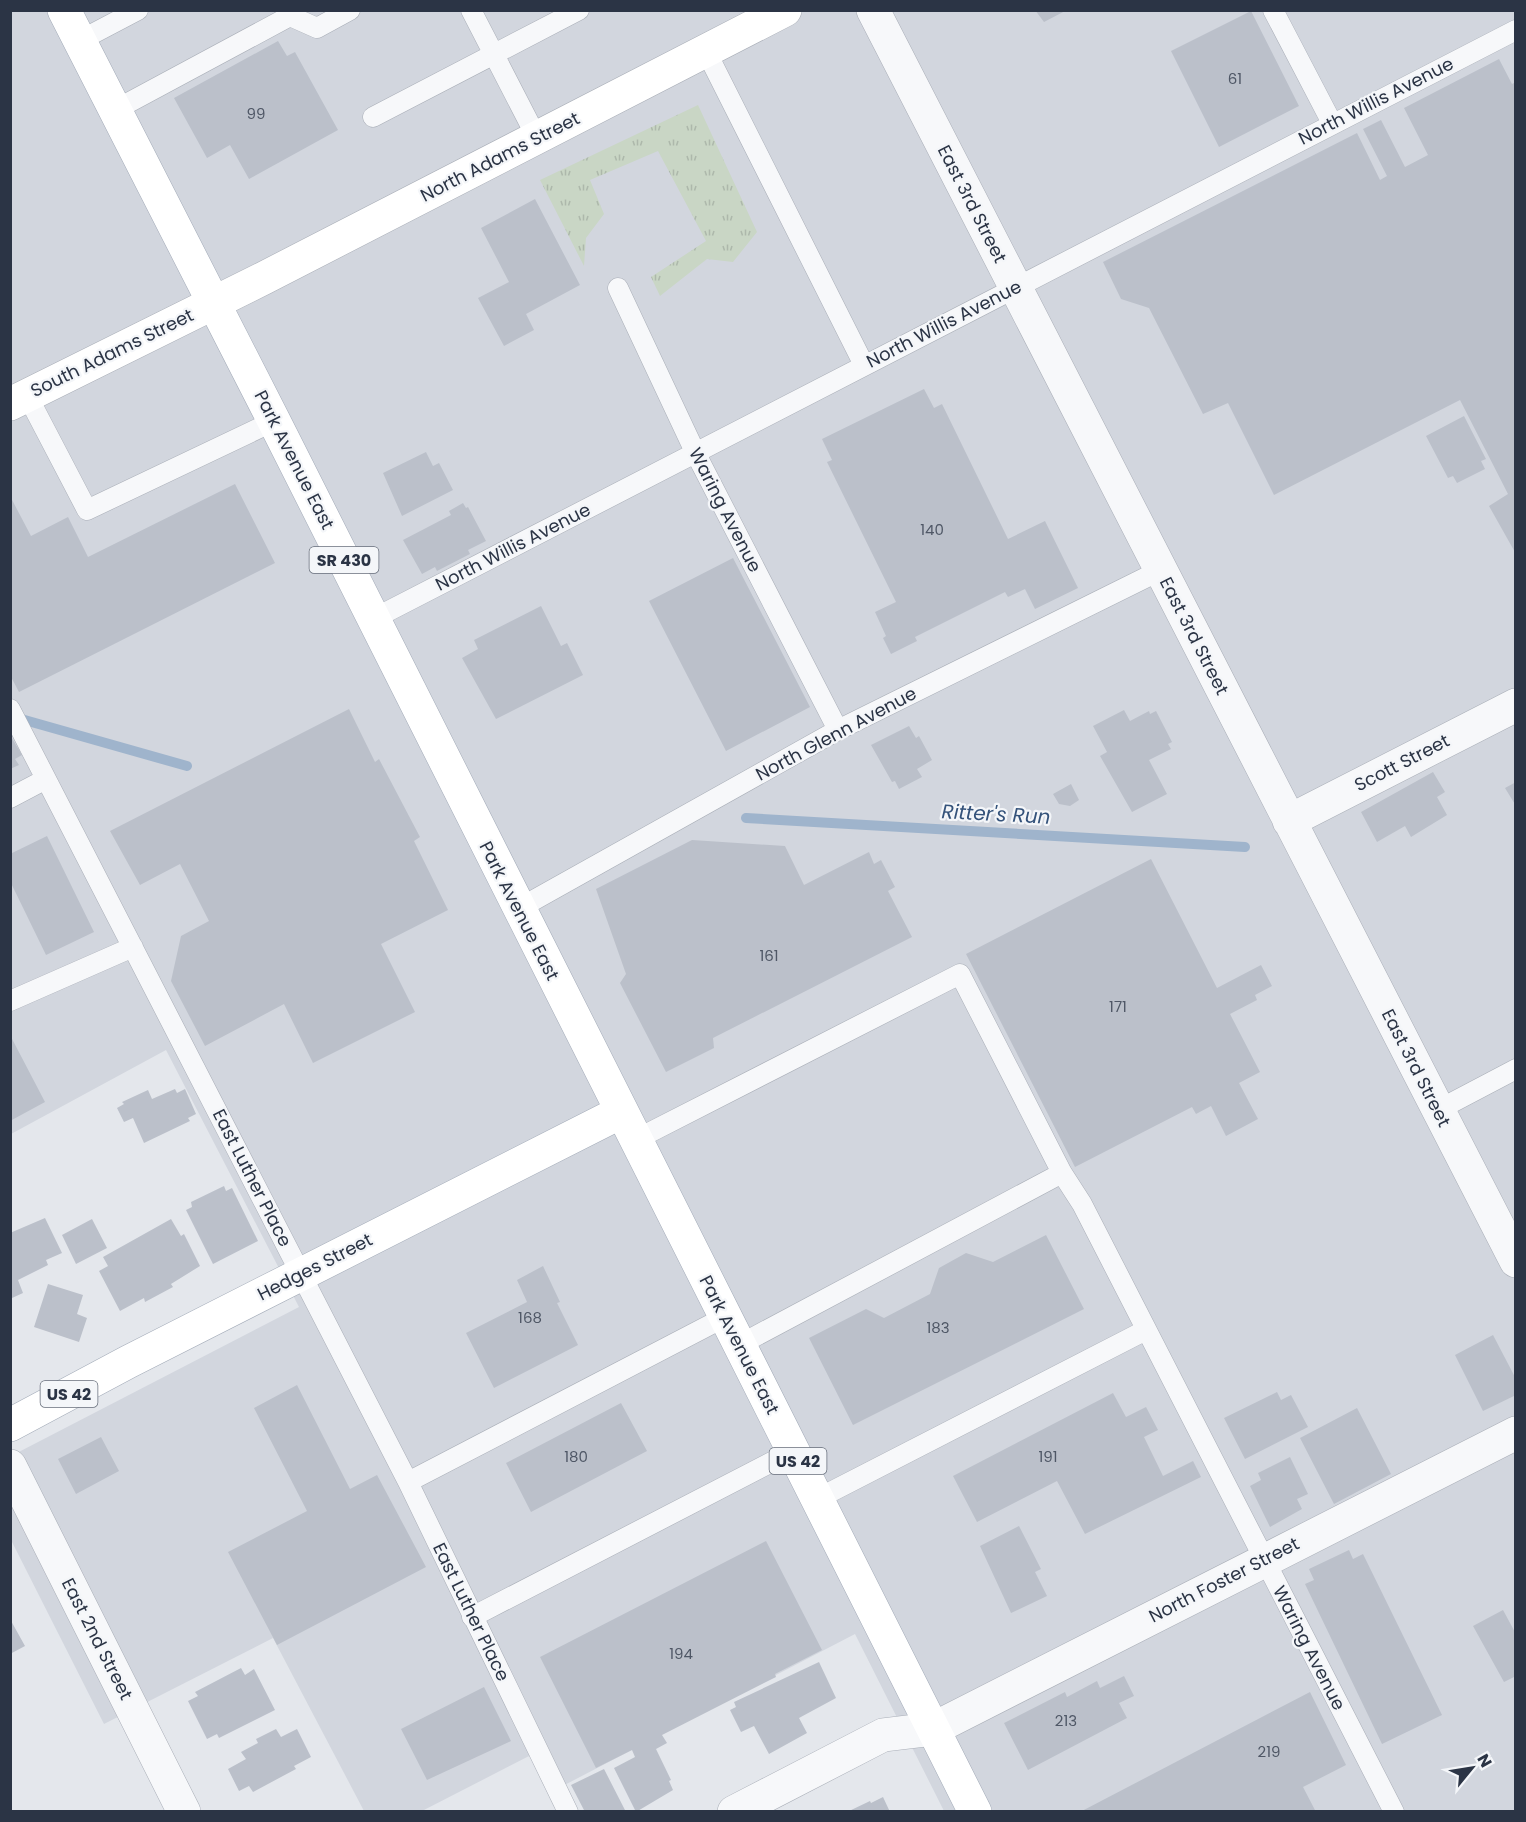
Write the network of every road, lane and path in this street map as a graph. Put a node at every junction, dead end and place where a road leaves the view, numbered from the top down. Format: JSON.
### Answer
{"nodes":[{"id":1,"x":64,"y":10,"type":"edge"},
{"id":2,"x":138,"y":10,"type":"edge"},
{"id":3,"x":350,"y":10,"type":"edge"},
{"id":4,"x":471,"y":10,"type":"edge"},
{"id":5,"x":579,"y":10,"type":"edge"},
{"id":6,"x":785,"y":10,"type":"edge"},
{"id":7,"x":873,"y":10,"type":"edge"},
{"id":8,"x":1273,"y":10,"type":"edge"},
{"id":9,"x":1515,"y":30,"type":"edge"},
{"id":10,"x":80,"y":41,"type":"junction"},
{"id":11,"x":706,"y":51,"type":"junction"},
{"id":12,"x":494,"y":55,"type":"junction"},
{"id":13,"x":115,"y":110,"type":"junction"},
{"id":14,"x":372,"y":117,"type":"dead end"},
{"id":15,"x":1332,"y":123,"type":"junction"},
{"id":16,"x":537,"y":138,"type":"junction"},
{"id":17,"x":618,"y":288,"type":"dead end"},
{"id":18,"x":1015,"y":288,"type":"junction"},
{"id":19,"x":214,"y":303,"type":"junction"},
{"id":20,"x":864,"y":365,"type":"junction"},
{"id":21,"x":19,"y":400,"type":"edge"},
{"id":22,"x":274,"y":421,"type":"junction"},
{"id":23,"x":696,"y":454,"type":"junction"},
{"id":24,"x":1161,"y":570,"type":"junction"},
{"id":25,"x":373,"y":619,"type":"junction"},
{"id":26,"x":1515,"y":705,"type":"edge"},
{"id":27,"x":10,"y":709,"type":"edge"},
{"id":28,"x":838,"y":730,"type":"junction"},
{"id":29,"x":46,"y":780,"type":"junction"},
{"id":30,"x":10,"y":798,"type":"edge"},
{"id":31,"x":1289,"y":821,"type":"junction"},
{"id":32,"x":518,"y":909,"type":"junction"},
{"id":33,"x":133,"y":947,"type":"junction"},
{"id":34,"x":10,"y":1000,"type":"edge"},
{"id":35,"x":1515,"y":1069,"type":"edge"},
{"id":36,"x":1438,"y":1110,"type":"junction"},
{"id":37,"x":621,"y":1112,"type":"junction"},
{"id":38,"x":636,"y":1140,"type":"junction"},
{"id":39,"x":1062,"y":1173,"type":"junction"},
{"id":40,"x":1515,"y":1261,"type":"edge"},
{"id":41,"x":301,"y":1275,"type":"junction"},
{"id":42,"x":1146,"y":1330,"type":"junction"},
{"id":43,"x":732,"y":1331,"type":"junction"},
{"id":44,"x":10,"y":1425,"type":"edge"},
{"id":45,"x":1515,"y":1433,"type":"edge"},
{"id":46,"x":793,"y":1451,"type":"junction"},
{"id":47,"x":10,"y":1466,"type":"edge"},
{"id":48,"x":408,"y":1482,"type":"junction"},
{"id":49,"x":817,"y":1499,"type":"junction"},
{"id":50,"x":1264,"y":1560,"type":"junction"},
{"id":51,"x":472,"y":1617,"type":"junction"},
{"id":52,"x":933,"y":1729,"type":"junction"},
{"id":53,"x":184,"y":1812,"type":"edge"},
{"id":54,"x":568,"y":1812,"type":"edge"},
{"id":55,"x":734,"y":1812,"type":"edge"},
{"id":56,"x":975,"y":1812,"type":"edge"},
{"id":57,"x":1394,"y":1812,"type":"edge"}],
"edges":[{"from":1,"to":10,"type":"main road","name":"Park Avenue East","number":"SR 430"},
{"from":2,"to":10,"type":"lane"},
{"from":3,"to":13,"type":"lane"},
{"from":4,"to":12,"type":"lane"},
{"from":5,"to":12,"type":"lane"},
{"from":6,"to":11,"type":"main road","name":"North Adams Street"},
{"from":7,"to":18,"type":"street","name":"East 3rd Street"},
{"from":8,"to":15,"type":"lane"},
{"from":9,"to":15,"type":"lane","name":"North Willis Avenue"},
{"from":10,"to":13,"type":"main road","name":"Park Avenue East","number":"SR 430"},
{"from":11,"to":16,"type":"main road","name":"North Adams Street"},
{"from":11,"to":20,"type":"lane"},
{"from":12,"to":14,"type":"lane"},
{"from":12,"to":16,"type":"lane"},
{"from":13,"to":19,"type":"main road","name":"Park Avenue East","number":"SR 430"},
{"from":15,"to":18,"type":"lane","name":"North Willis Avenue"},
{"from":16,"to":19,"type":"main road","name":"North Adams Street"},
{"from":17,"to":23,"type":"lane","name":"Waring Avenue"},
{"from":18,"to":20,"type":"lane","name":"North Willis Avenue"},
{"from":18,"to":24,"type":"street","name":"East 3rd Street"},
{"from":19,"to":21,"type":"main road","name":"South Adams Street"},
{"from":19,"to":22,"type":"main road","name":"Park Avenue East","number":"SR 430"},
{"from":20,"to":23,"type":"lane","name":"North Willis Avenue"},
{"from":21,"to":22,"type":"lane"},
{"from":22,"to":25,"type":"main road","name":"Park Avenue East","number":"SR 430"},
{"from":23,"to":25,"type":"lane","name":"North Willis Avenue"},
{"from":23,"to":28,"type":"lane","name":"Waring Avenue"},
{"from":24,"to":28,"type":"lane","name":"North Glenn Avenue"},
{"from":24,"to":31,"type":"street","name":"East 3rd Street"},
{"from":25,"to":32,"type":"main road","name":"Park Avenue East","number":"SR 430"},
{"from":26,"to":31,"type":"street","name":"Scott Street"},
{"from":27,"to":29,"type":"lane","name":"East Luther Place"},
{"from":28,"to":32,"type":"lane","name":"North Glenn Avenue"},
{"from":29,"to":30,"type":"lane"},
{"from":29,"to":33,"type":"lane","name":"East Luther Place"},
{"from":31,"to":36,"type":"street","name":"East 3rd Street"},
{"from":32,"to":37,"type":"main road","name":"Park Avenue East","number":"SR 430"},
{"from":33,"to":34,"type":"lane"},
{"from":33,"to":41,"type":"lane","name":"East Luther Place"},
{"from":35,"to":36,"type":"lane"},
{"from":36,"to":40,"type":"street","name":"East 3rd Street"},
{"from":37,"to":38,"type":"main road","name":"Park Avenue East","number":"US 42"},
{"from":37,"to":41,"type":"main road","name":"Hedges Street","number":"US 42"},
{"from":38,"to":39,"type":"lane","name":"Waring Avenue"},
{"from":38,"to":43,"type":"main road","name":"Park Avenue East","number":"US 42"},
{"from":39,"to":42,"type":"lane","name":"Waring Avenue"},
{"from":39,"to":43,"type":"lane"},
{"from":41,"to":44,"type":"main road","name":"Hedges Street","number":"US 42"},
{"from":41,"to":48,"type":"lane","name":"East Luther Place"},
{"from":42,"to":49,"type":"lane"},
{"from":42,"to":50,"type":"lane","name":"Waring Avenue"},
{"from":43,"to":46,"type":"main road","name":"Park Avenue East","number":"US 42"},
{"from":43,"to":48,"type":"lane"},
{"from":45,"to":50,"type":"street","name":"North Foster Street"},
{"from":46,"to":49,"type":"main road","name":"Park Avenue East","number":"US 42"},
{"from":46,"to":51,"type":"lane"},
{"from":47,"to":53,"type":"street","name":"East 2nd Street"},
{"from":48,"to":51,"type":"lane","name":"East Luther Place"},
{"from":49,"to":52,"type":"main road","name":"Park Avenue East","number":"US 42"},
{"from":50,"to":52,"type":"street","name":"North Foster Street"},
{"from":50,"to":57,"type":"lane","name":"Waring Avenue"},
{"from":51,"to":54,"type":"lane","name":"East Luther Place"},
{"from":52,"to":55,"type":"street"},
{"from":52,"to":56,"type":"main road","name":"Park Avenue East","number":"US 42"}]}
